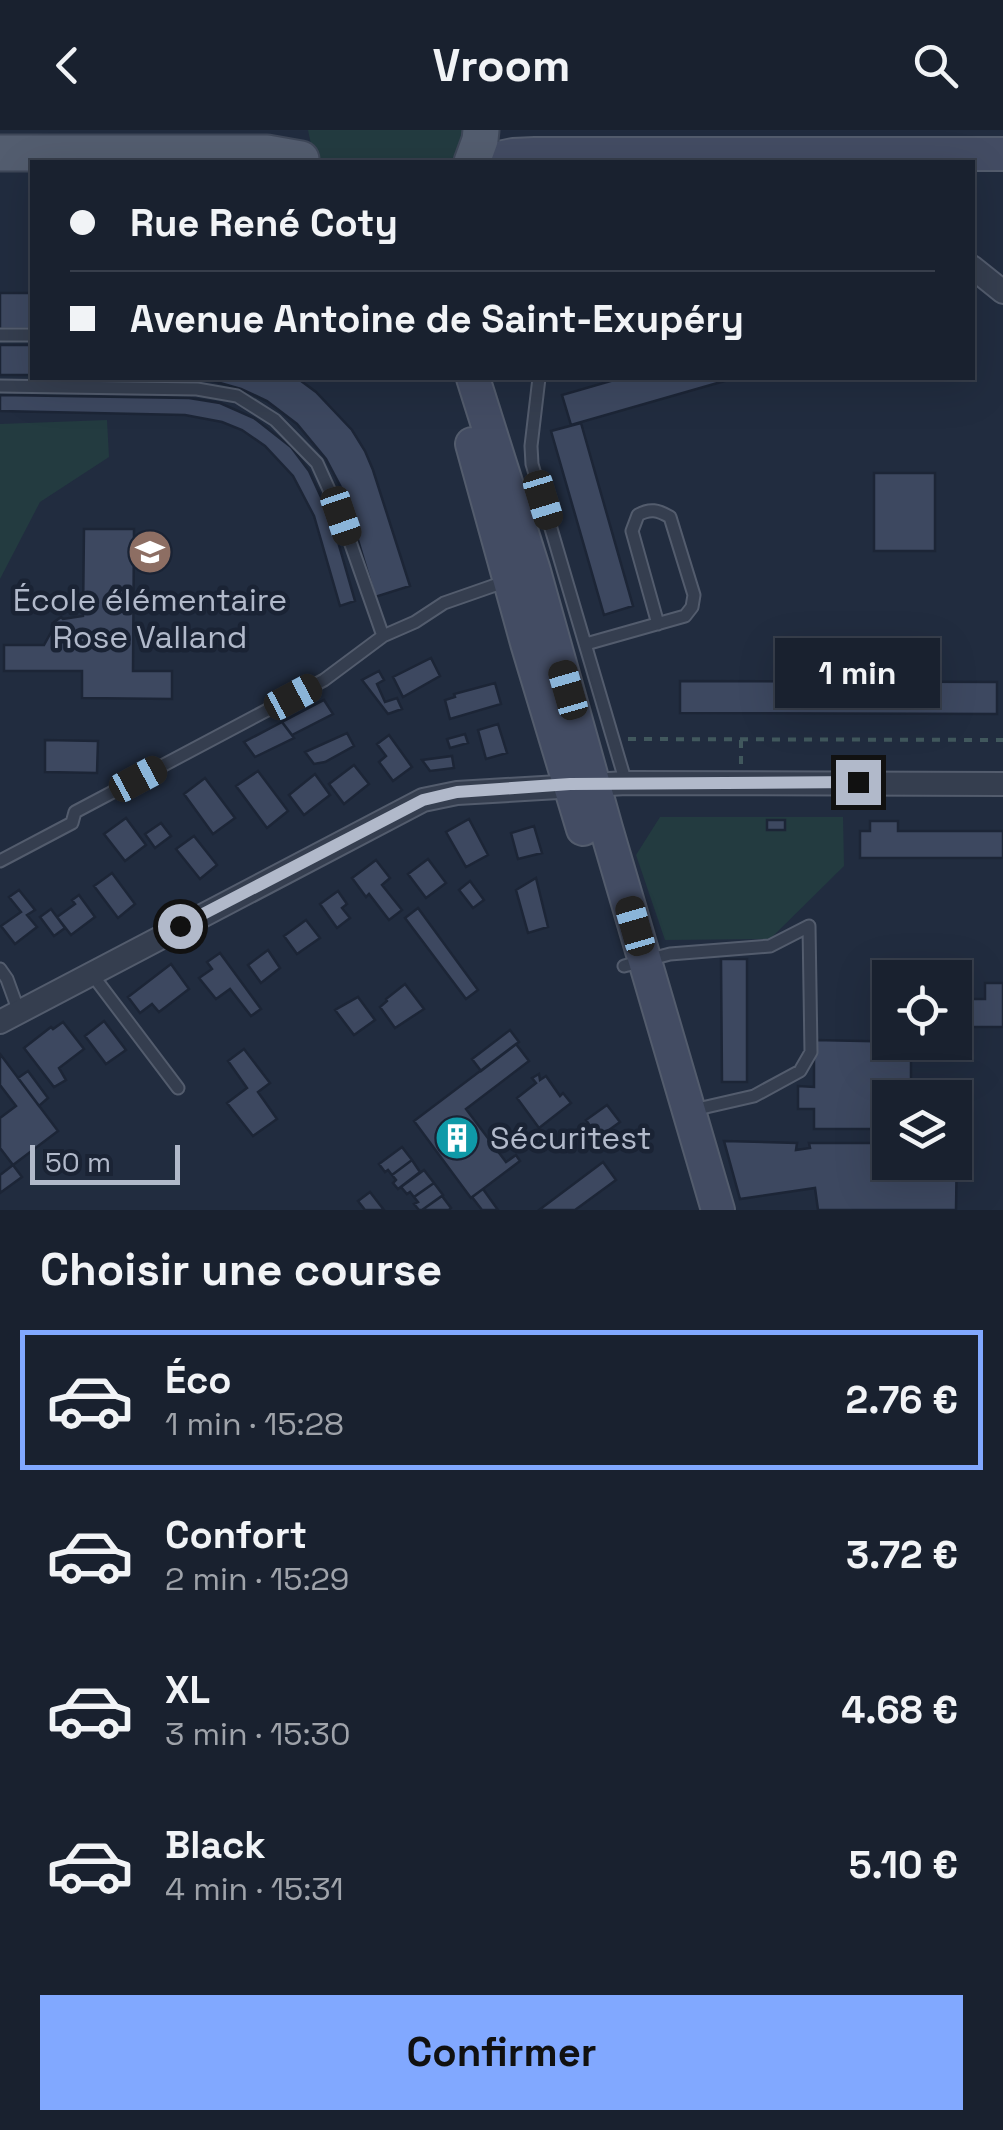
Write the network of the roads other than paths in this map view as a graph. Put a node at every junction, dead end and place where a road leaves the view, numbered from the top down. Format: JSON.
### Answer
{"nodes":[{"id":1,"x":481,"y":130,"type":"edge"},
{"id":2,"x":300,"y":151,"type":"edge"},
{"id":3,"x":0,"y":152,"type":"edge"},
{"id":4,"x":1003,"y":154,"type":"edge"},
{"id":5,"x":473,"y":160,"type":"edge"},
{"id":6,"x":489,"y":160,"type":"edge"},
{"id":7,"x":975,"y":269,"type":"edge"},
{"id":8,"x":1003,"y":292,"type":"edge"},
{"id":9,"x":0,"y":335,"type":"edge"},
{"id":10,"x":30,"y":336,"type":"edge"},
{"id":11,"x":452,"y":380,"type":"edge"},
{"id":12,"x":473,"y":380,"type":"edge"},
{"id":13,"x":539,"y":380,"type":"edge"},
{"id":14,"x":74,"y":382,"type":"edge"},
{"id":15,"x":0,"y":386,"type":"edge"},
{"id":16,"x":522,"y":575,"type":"junction"},
{"id":17,"x":658,"y":624,"type":"junction"},
{"id":18,"x":382,"y":636,"type":"junction"},
{"id":19,"x":586,"y":644,"type":"junction"},
{"id":20,"x":596,"y":784,"type":"junction"},
{"id":21,"x":1003,"y":784,"type":"edge"},
{"id":22,"x":0,"y":861,"type":"edge"},
{"id":23,"x":634,"y":963,"type":"junction"},
{"id":24,"x":0,"y":970,"type":"edge"},
{"id":25,"x":91,"y":973,"type":"junction"},
{"id":26,"x":10,"y":1017,"type":"edge"},
{"id":27,"x":178,"y":1088,"type":"dead end"},
{"id":28,"x":688,"y":1111,"type":"junction"},
{"id":29,"x":696,"y":1210,"type":"edge"},
{"id":30,"x":718,"y":1210,"type":"edge"}],
"edges":[{"from":1,"to":5,"type":"main road"},
{"from":2,"to":3,"type":"main road"},
{"from":4,"to":6,"type":"main road"},
{"from":7,"to":8,"type":"street"},
{"from":9,"to":10,"type":"lane"},
{"from":11,"to":16,"type":"main road"},
{"from":12,"to":16,"type":"main road"},
{"from":13,"to":19,"type":"lane"},
{"from":14,"to":15,"type":"lane"},
{"from":14,"to":18,"type":"lane"},
{"from":16,"to":18,"type":"lane"},
{"from":16,"to":20,"type":"main road"},
{"from":16,"to":20,"type":"main road"},
{"from":17,"to":17,"type":"lane"},
{"from":17,"to":19,"type":"lane"},
{"from":18,"to":22,"type":"lane"},
{"from":19,"to":20,"type":"lane"},
{"from":20,"to":21,"type":"street"},
{"from":20,"to":23,"type":"main road"},
{"from":20,"to":25,"type":"street"},
{"from":23,"to":28,"type":"main road"},
{"from":23,"to":28,"type":"lane"},
{"from":23,"to":29,"type":"main road"},
{"from":24,"to":26,"type":"lane"},
{"from":25,"to":26,"type":"street"},
{"from":25,"to":27,"type":"lane"},
{"from":28,"to":30,"type":"main road"}]}
